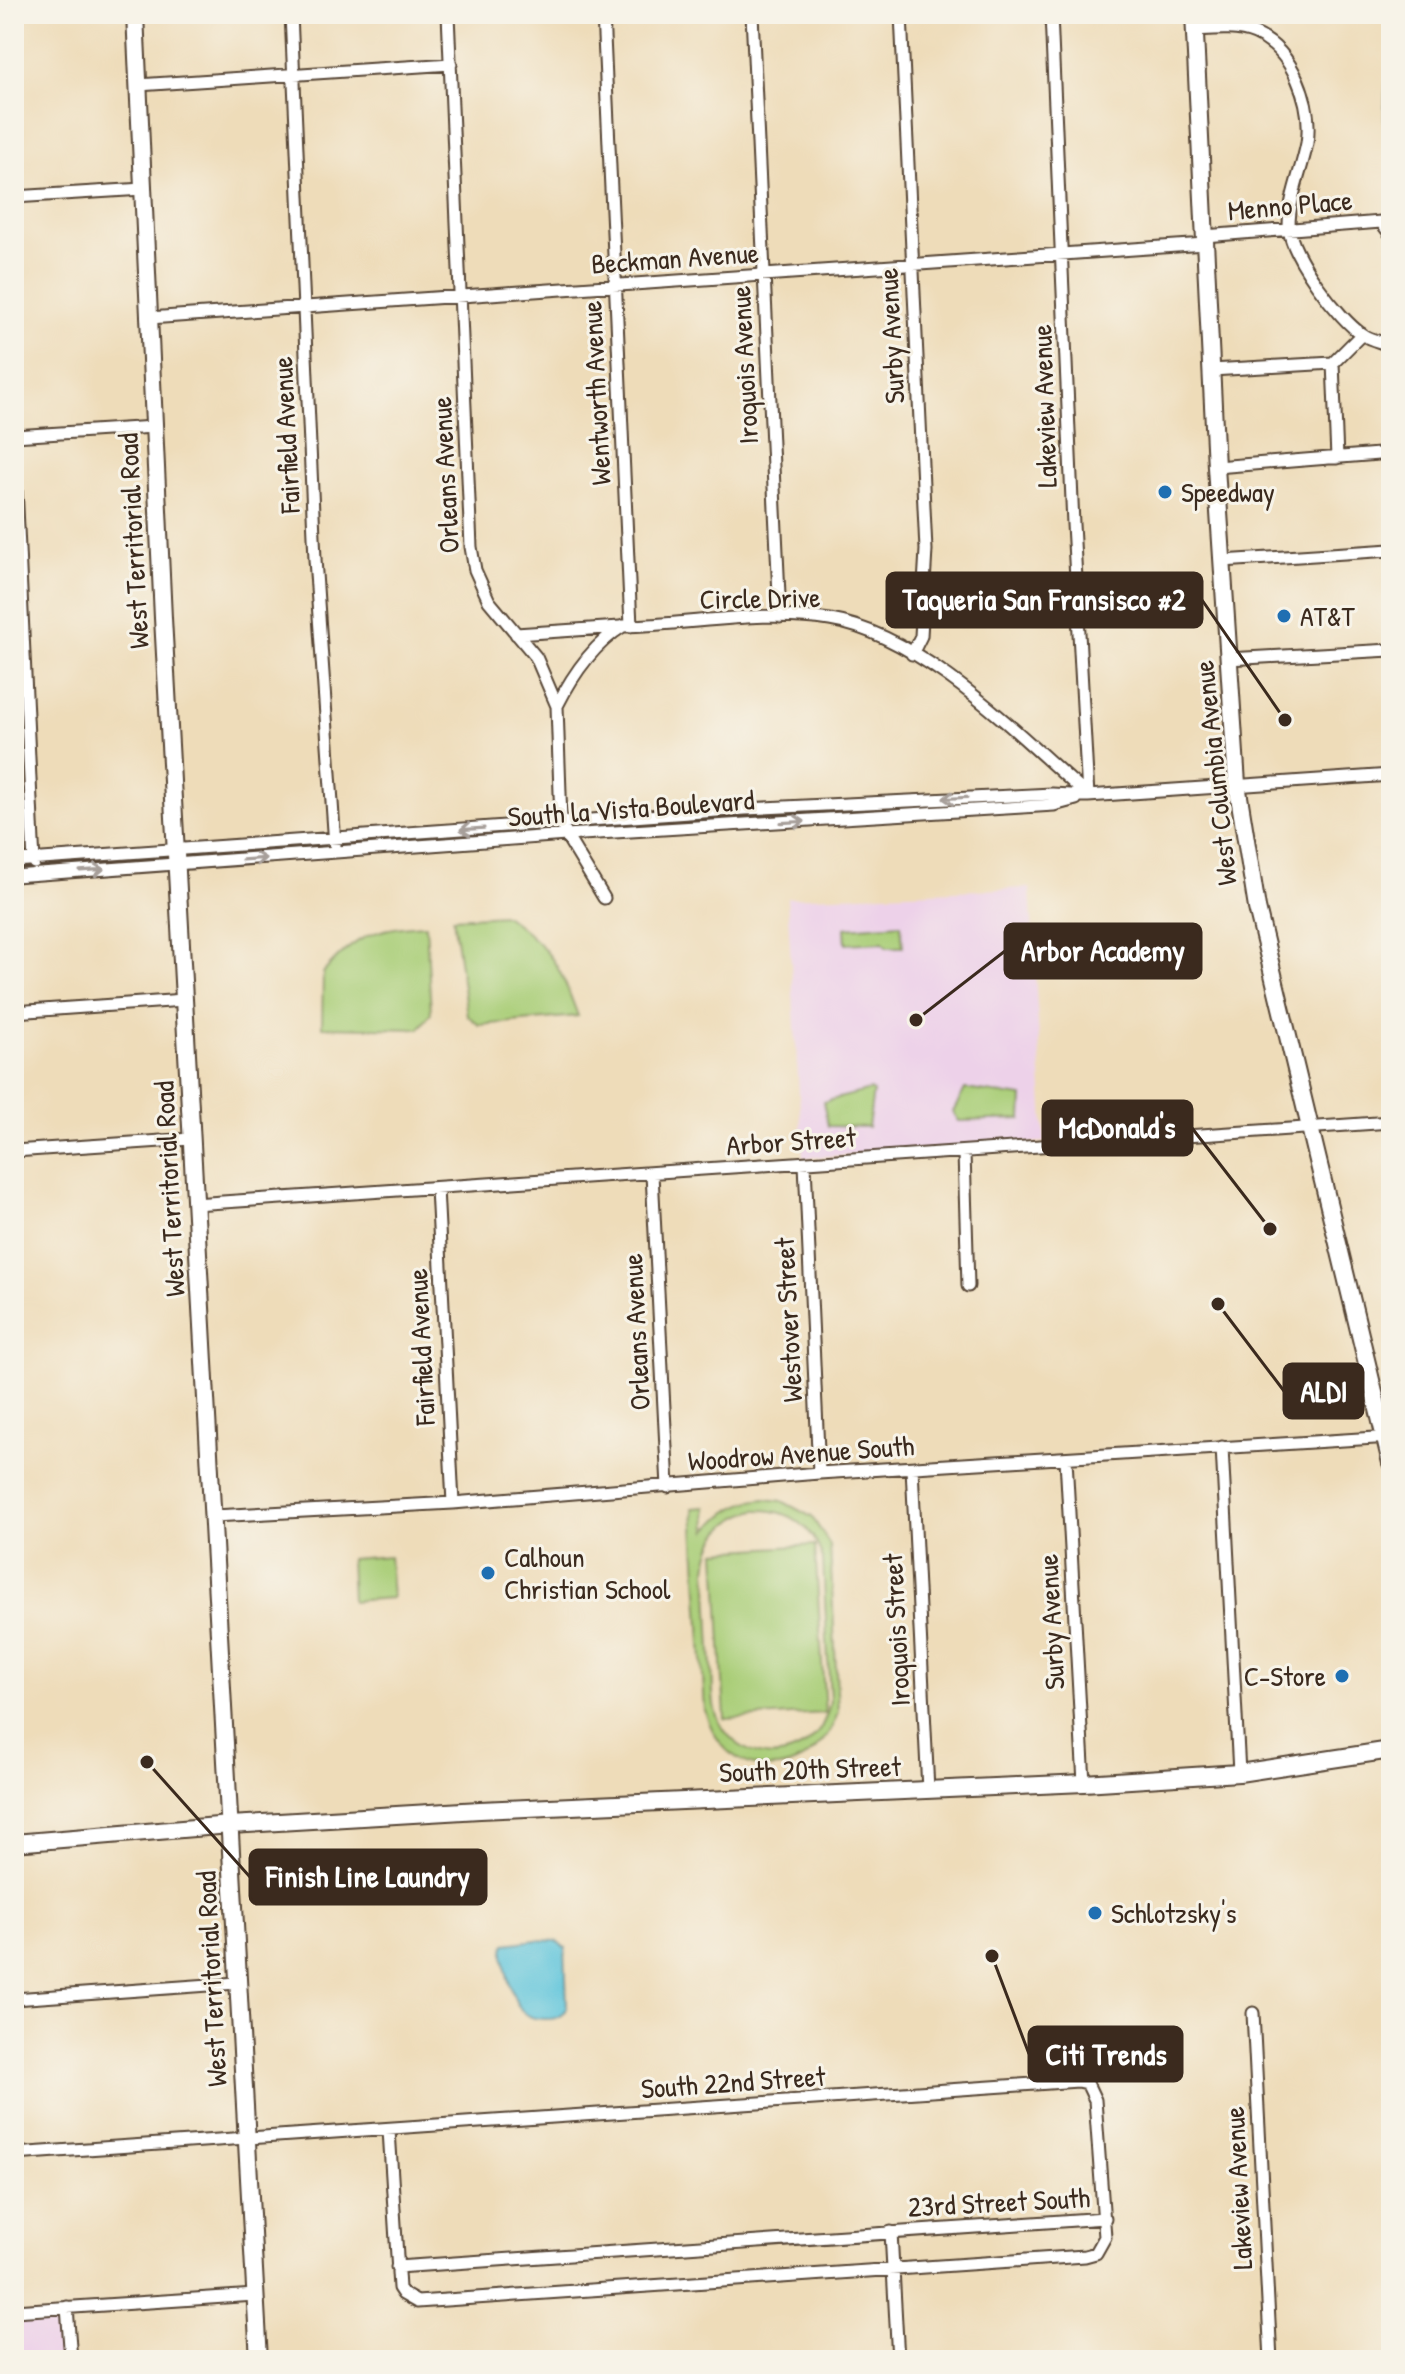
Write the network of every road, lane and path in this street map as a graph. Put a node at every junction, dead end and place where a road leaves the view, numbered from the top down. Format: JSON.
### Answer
{"nodes":[{"id":1,"x":135,"y":14,"type":"edge"},
{"id":2,"x":291,"y":14,"type":"edge"},
{"id":3,"x":448,"y":14,"type":"edge"},
{"id":4,"x":603,"y":14,"type":"edge"},
{"id":5,"x":752,"y":14,"type":"edge"},
{"id":6,"x":901,"y":14,"type":"edge"},
{"id":7,"x":1051,"y":14,"type":"edge"},
{"id":8,"x":1194,"y":22,"type":"edge"},
{"id":9,"x":451,"y":64,"type":"junction"},
{"id":10,"x":294,"y":73,"type":"junction"},
{"id":11,"x":138,"y":85,"type":"junction"},
{"id":12,"x":143,"y":189,"type":"junction"},
{"id":13,"x":14,"y":197,"type":"edge"},
{"id":14,"x":1289,"y":229,"type":"junction"},
{"id":15,"x":1391,"y":235,"type":"edge"},
{"id":16,"x":1205,"y":240,"type":"junction"},
{"id":17,"x":1061,"y":255,"type":"junction"},
{"id":18,"x":912,"y":266,"type":"junction"},
{"id":19,"x":763,"y":276,"type":"junction"},
{"id":20,"x":615,"y":285,"type":"junction"},
{"id":21,"x":459,"y":296,"type":"junction"},
{"id":22,"x":304,"y":308,"type":"junction"},
{"id":23,"x":149,"y":318,"type":"junction"},
{"id":24,"x":1362,"y":334,"type":"junction"},
{"id":25,"x":1391,"y":346,"type":"edge"},
{"id":26,"x":1333,"y":363,"type":"junction"},
{"id":27,"x":1211,"y":370,"type":"junction"},
{"id":28,"x":154,"y":427,"type":"junction"},
{"id":29,"x":14,"y":436,"type":"edge"},
{"id":30,"x":14,"y":444,"type":"edge"},
{"id":31,"x":1391,"y":453,"type":"edge"},
{"id":32,"x":1337,"y":458,"type":"junction"},
{"id":33,"x":1216,"y":467,"type":"junction"},
{"id":34,"x":1391,"y":550,"type":"edge"},
{"id":35,"x":1222,"y":561,"type":"junction"},
{"id":36,"x":780,"y":617,"type":"junction"},
{"id":37,"x":627,"y":626,"type":"junction"},
{"id":38,"x":516,"y":634,"type":"junction"},
{"id":39,"x":1391,"y":650,"type":"edge"},
{"id":40,"x":912,"y":654,"type":"junction"},
{"id":41,"x":1228,"y":659,"type":"junction"},
{"id":42,"x":557,"y":706,"type":"junction"},
{"id":43,"x":1391,"y":775,"type":"edge"},
{"id":44,"x":1237,"y":784,"type":"junction"},
{"id":45,"x":1088,"y":796,"type":"junction"},
{"id":46,"x":561,"y":822,"type":"junction"},
{"id":47,"x":566,"y":835,"type":"junction"},
{"id":48,"x":334,"y":838,"type":"junction"},
{"id":49,"x":337,"y":854,"type":"junction"},
{"id":50,"x":176,"y":858,"type":"junction"},
{"id":51,"x":34,"y":859,"type":"junction"},
{"id":52,"x":14,"y":861,"type":"edge"},
{"id":53,"x":35,"y":874,"type":"junction"},
{"id":54,"x":14,"y":876,"type":"edge"},
{"id":55,"x":604,"y":898,"type":"dead end"},
{"id":56,"x":184,"y":1000,"type":"junction"},
{"id":57,"x":14,"y":1012,"type":"edge"},
{"id":58,"x":1391,"y":1122,"type":"edge"},
{"id":59,"x":1311,"y":1127,"type":"junction"},
{"id":60,"x":191,"y":1139,"type":"junction"},
{"id":61,"x":14,"y":1151,"type":"edge"},
{"id":62,"x":964,"y":1153,"type":"junction"},
{"id":63,"x":805,"y":1164,"type":"junction"},
{"id":64,"x":652,"y":1174,"type":"junction"},
{"id":65,"x":437,"y":1188,"type":"junction"},
{"id":66,"x":194,"y":1204,"type":"junction"},
{"id":67,"x":968,"y":1286,"type":"dead end"},
{"id":68,"x":1388,"y":1437,"type":"edge"},
{"id":69,"x":1222,"y":1447,"type":"junction"},
{"id":70,"x":1066,"y":1459,"type":"junction"},
{"id":71,"x":1391,"y":1463,"type":"edge"},
{"id":72,"x":912,"y":1468,"type":"junction"},
{"id":73,"x":819,"y":1473,"type":"junction"},
{"id":74,"x":668,"y":1487,"type":"junction"},
{"id":75,"x":453,"y":1503,"type":"junction"},
{"id":76,"x":214,"y":1516,"type":"junction"},
{"id":77,"x":1391,"y":1750,"type":"edge"},
{"id":78,"x":1239,"y":1773,"type":"junction"},
{"id":79,"x":1084,"y":1783,"type":"junction"},
{"id":80,"x":928,"y":1790,"type":"junction"},
{"id":81,"x":230,"y":1825,"type":"junction"},
{"id":82,"x":14,"y":1843,"type":"edge"},
{"id":83,"x":237,"y":1983,"type":"junction"},
{"id":84,"x":14,"y":1999,"type":"edge"},
{"id":85,"x":1253,"y":2013,"type":"dead end"},
{"id":86,"x":389,"y":2130,"type":"junction"},
{"id":87,"x":245,"y":2138,"type":"junction"},
{"id":88,"x":14,"y":2154,"type":"edge"},
{"id":89,"x":1105,"y":2218,"type":"junction"},
{"id":90,"x":891,"y":2232,"type":"junction"},
{"id":91,"x":397,"y":2267,"type":"junction"},
{"id":92,"x":891,"y":2270,"type":"junction"},
{"id":93,"x":255,"y":2295,"type":"junction"},
{"id":94,"x":67,"y":2307,"type":"junction"},
{"id":95,"x":14,"y":2311,"type":"edge"},
{"id":96,"x":71,"y":2360,"type":"edge"},
{"id":97,"x":259,"y":2360,"type":"edge"},
{"id":98,"x":898,"y":2360,"type":"edge"},
{"id":99,"x":1271,"y":2360,"type":"edge"}],
"edges":[{"from":1,"to":11,"type":"main road","name":"West Territorial Road"},
{"from":2,"to":10,"type":"street","name":"Fairfield Avenue"},
{"from":3,"to":9,"type":"street","name":"Orleans Avenue"},
{"from":4,"to":20,"type":"street","name":"Wentworth Avenue"},
{"from":5,"to":19,"type":"street","name":"Iroquois Avenue"},
{"from":6,"to":18,"type":"street","name":"Surby Avenue"},
{"from":7,"to":17,"type":"street","name":"Lakeview Avenue"},
{"from":8,"to":14,"type":"street"},
{"from":8,"to":16,"type":"main road","name":"West Columbia Avenue"},
{"from":9,"to":10,"type":"street"},
{"from":9,"to":21,"type":"street","name":"Orleans Avenue"},
{"from":10,"to":11,"type":"street"},
{"from":10,"to":22,"type":"street","name":"Fairfield Avenue"},
{"from":11,"to":12,"type":"main road","name":"West Territorial Road"},
{"from":12,"to":13,"type":"street"},
{"from":12,"to":23,"type":"main road","name":"West Territorial Road"},
{"from":14,"to":15,"type":"street","name":"Menno Place"},
{"from":14,"to":16,"type":"street","name":"Menno Place"},
{"from":14,"to":24,"type":"street"},
{"from":16,"to":17,"type":"street","name":"Beckman Avenue"},
{"from":16,"to":27,"type":"main road","name":"West Columbia Avenue"},
{"from":17,"to":18,"type":"street","name":"Beckman Avenue"},
{"from":17,"to":45,"type":"street","name":"Lakeview Avenue"},
{"from":18,"to":19,"type":"street","name":"Beckman Avenue"},
{"from":18,"to":40,"type":"street","name":"Surby Avenue"},
{"from":19,"to":20,"type":"street","name":"Beckman Avenue"},
{"from":19,"to":36,"type":"street","name":"Iroquois Avenue"},
{"from":20,"to":21,"type":"street","name":"Beckman Avenue"},
{"from":20,"to":37,"type":"street","name":"Wentworth Avenue"},
{"from":21,"to":22,"type":"street","name":"Beckman Avenue"},
{"from":21,"to":38,"type":"street","name":"Orleans Avenue"},
{"from":22,"to":23,"type":"street","name":"Beckman Avenue"},
{"from":22,"to":48,"type":"street","name":"Fairfield Avenue"},
{"from":23,"to":28,"type":"main road","name":"West Territorial Road"},
{"from":24,"to":25,"type":"street"},
{"from":24,"to":26,"type":"street"},
{"from":26,"to":27,"type":"street"},
{"from":26,"to":32,"type":"street"},
{"from":27,"to":33,"type":"main road","name":"West Columbia Avenue"},
{"from":28,"to":29,"type":"street"},
{"from":28,"to":50,"type":"main road","name":"West Territorial Road"},
{"from":30,"to":51,"type":"street"},
{"from":31,"to":32,"type":"street"},
{"from":32,"to":33,"type":"street"},
{"from":33,"to":35,"type":"main road","name":"West Columbia Avenue"},
{"from":34,"to":35,"type":"street"},
{"from":35,"to":41,"type":"main road","name":"West Columbia Avenue"},
{"from":36,"to":37,"type":"street","name":"Circle Drive"},
{"from":36,"to":40,"type":"street","name":"Circle Drive"},
{"from":37,"to":38,"type":"street","name":"Circle Drive"},
{"from":37,"to":42,"type":"street"},
{"from":38,"to":42,"type":"street","name":"Orleans Avenue"},
{"from":39,"to":41,"type":"street"},
{"from":40,"to":45,"type":"street","name":"Circle Drive"},
{"from":41,"to":44,"type":"main road","name":"West Columbia Avenue"},
{"from":42,"to":46,"type":"street","name":"Orleans Avenue"},
{"from":43,"to":44,"type":"street","name":"South la Vista Boulevard"},
{"from":44,"to":45,"type":"street","name":"South la Vista Boulevard"},
{"from":44,"to":59,"type":"main road","name":"West Columbia Avenue"},
{"from":45,"to":46,"type":"street","name":"South la Vista Boulevard","one_way":true},
{"from":47,"to":45,"type":"street","name":"South la Vista Boulevard","one_way":true},
{"from":46,"to":47,"type":"street","name":"Orleans Avenue"},
{"from":46,"to":48,"type":"street","name":"South la Vista Boulevard","one_way":true},
{"from":47,"to":49,"type":"street","name":"South la Vista Boulevard"},
{"from":47,"to":55,"type":"street","name":"Orleans Avenue"},
{"from":48,"to":49,"type":"street","name":"Fairfield Avenue"},
{"from":48,"to":50,"type":"street","name":"South la Vista Boulevard"},
{"from":50,"to":49,"type":"street","name":"South la Vista Boulevard","one_way":true},
{"from":50,"to":51,"type":"street"},
{"from":53,"to":50,"type":"street","one_way":true},
{"from":50,"to":56,"type":"main road","name":"West Territorial Road"},
{"from":51,"to":52,"type":"street"},
{"from":51,"to":53,"type":"street"},
{"from":53,"to":54,"type":"street"},
{"from":56,"to":57,"type":"street"},
{"from":56,"to":60,"type":"main road","name":"West Territorial Road"},
{"from":58,"to":59,"type":"street","name":"Arbor Street"},
{"from":59,"to":62,"type":"street","name":"Arbor Street"},
{"from":59,"to":68,"type":"main road","name":"West Columbia Avenue"},
{"from":60,"to":61,"type":"street"},
{"from":60,"to":66,"type":"main road","name":"West Territorial Road"},
{"from":62,"to":63,"type":"street","name":"Arbor Street"},
{"from":62,"to":67,"type":"street"},
{"from":63,"to":64,"type":"street","name":"Arbor Street"},
{"from":63,"to":73,"type":"street","name":"Westover Street"},
{"from":64,"to":65,"type":"street","name":"Arbor Street"},
{"from":64,"to":74,"type":"street","name":"Orleans Avenue"},
{"from":65,"to":66,"type":"street","name":"Arbor Street"},
{"from":65,"to":75,"type":"street","name":"Fairfield Avenue"},
{"from":66,"to":76,"type":"main road","name":"West Territorial Road"},
{"from":68,"to":69,"type":"street","name":"Woodrow Avenue South"},
{"from":68,"to":71,"type":"main road","name":"West Columbia Avenue"},
{"from":69,"to":70,"type":"street","name":"Woodrow Avenue South"},
{"from":69,"to":78,"type":"street"},
{"from":70,"to":72,"type":"street","name":"Woodrow Avenue South"},
{"from":70,"to":79,"type":"street","name":"Surby Avenue"},
{"from":72,"to":73,"type":"street","name":"Woodrow Avenue South"},
{"from":72,"to":80,"type":"street","name":"Iroquois Street"},
{"from":73,"to":74,"type":"street","name":"Woodrow Avenue South"},
{"from":74,"to":75,"type":"street","name":"Woodrow Avenue South"},
{"from":75,"to":76,"type":"street","name":"Woodrow Avenue South"},
{"from":76,"to":81,"type":"main road","name":"West Territorial Road"},
{"from":77,"to":78,"type":"main road","name":"South 20th Street"},
{"from":78,"to":79,"type":"main road","name":"South 20th Street"},
{"from":79,"to":80,"type":"main road","name":"South 20th Street"},
{"from":80,"to":81,"type":"main road","name":"South 20th Street"},
{"from":81,"to":82,"type":"main road","name":"South 20th Street"},
{"from":81,"to":83,"type":"main road","name":"West Territorial Road"},
{"from":83,"to":84,"type":"street"},
{"from":83,"to":87,"type":"main road","name":"West Territorial Road"},
{"from":85,"to":99,"type":"street","name":"Lakeview Avenue"},
{"from":86,"to":87,"type":"street","name":"South 22nd Street"},
{"from":86,"to":89,"type":"street","name":"South 22nd Street"},
{"from":86,"to":91,"type":"street"},
{"from":87,"to":88,"type":"street","name":"South 22nd Street"},
{"from":87,"to":93,"type":"main road","name":"West Territorial Road"},
{"from":89,"to":90,"type":"street","name":"23rd Street South"},
{"from":89,"to":92,"type":"street","name":"23rd Street South"},
{"from":90,"to":91,"type":"street","name":"23rd Street South"},
{"from":90,"to":92,"type":"street"},
{"from":91,"to":92,"type":"street","name":"23rd Street South"},
{"from":92,"to":98,"type":"street"},
{"from":93,"to":94,"type":"street"},
{"from":93,"to":97,"type":"main road","name":"West Territorial Road"},
{"from":94,"to":95,"type":"street"},
{"from":94,"to":96,"type":"street"}]}
